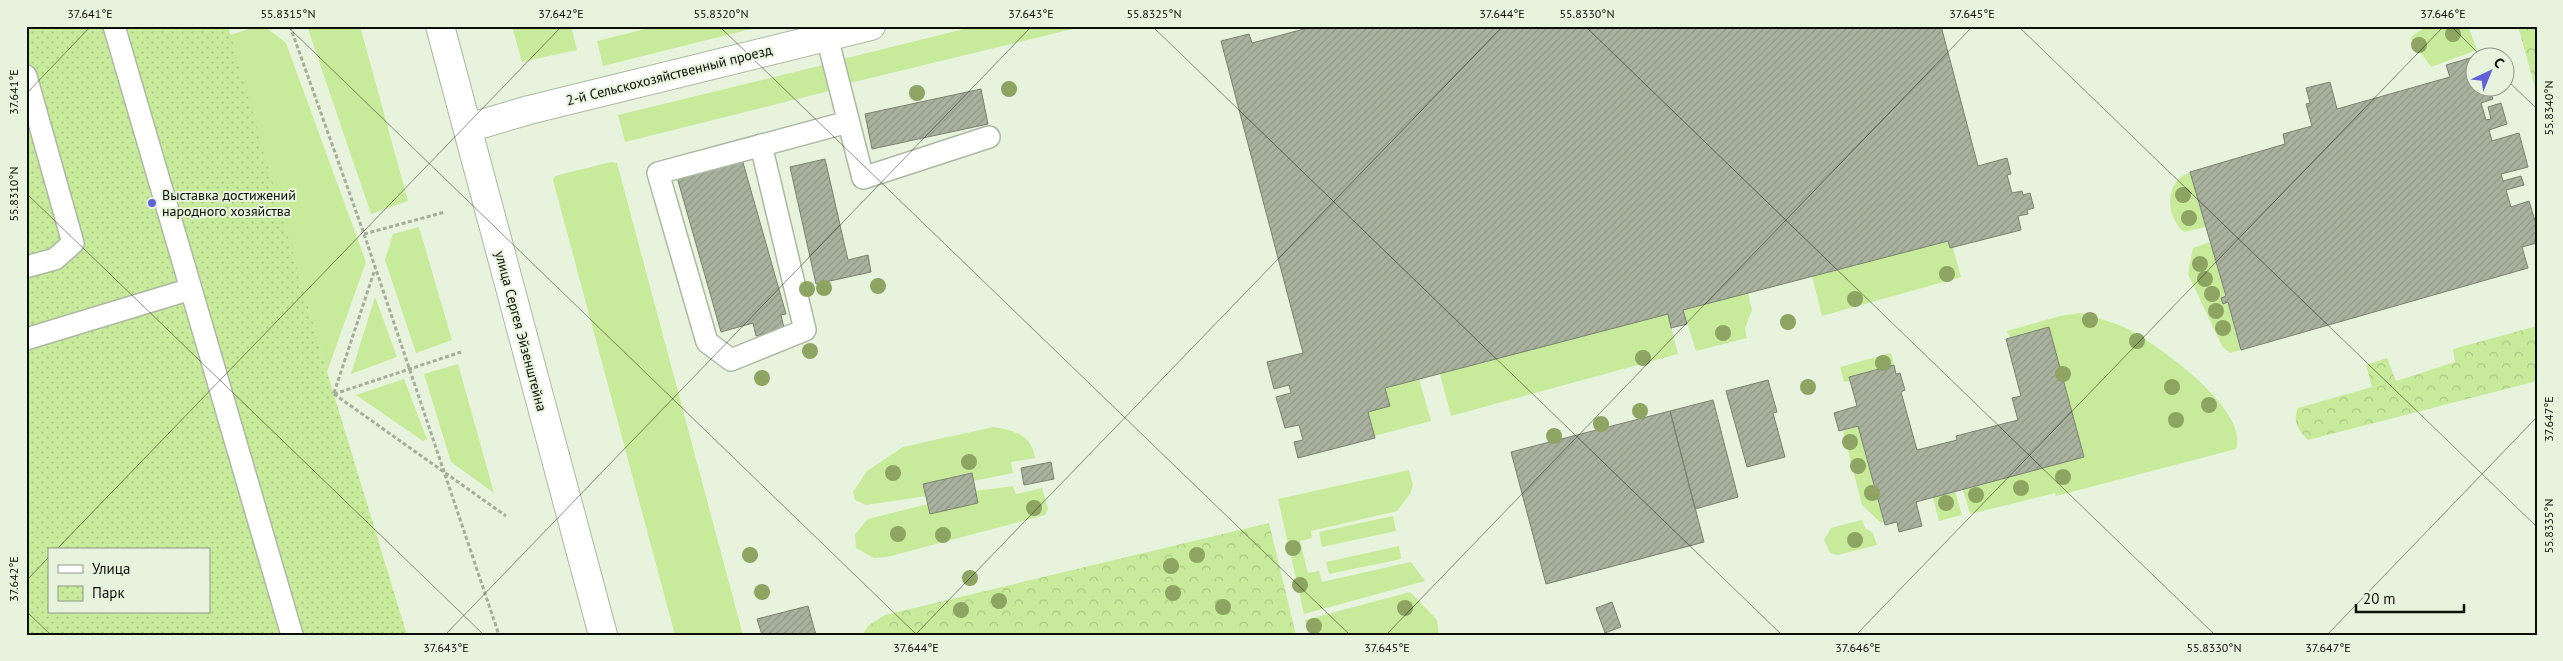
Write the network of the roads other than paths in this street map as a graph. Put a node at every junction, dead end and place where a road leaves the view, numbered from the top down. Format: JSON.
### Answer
{"nodes":[{"id":1,"x":114,"y":26,"type":"edge"},
{"id":2,"x":440,"y":26,"type":"edge"},
{"id":3,"x":871,"y":26,"type":"edge"},
{"id":4,"x":836,"y":32,"type":"edge"},
{"id":5,"x":26,"y":76,"type":"edge"},
{"id":6,"x":848,"y":122,"type":"junction"},
{"id":7,"x":468,"y":128,"type":"junction"},
{"id":8,"x":989,"y":137,"type":"dead end"},
{"id":9,"x":761,"y":145,"type":"junction"},
{"id":10,"x":26,"y":267,"type":"edge"},
{"id":11,"x":190,"y":289,"type":"junction"},
{"id":12,"x":26,"y":339,"type":"edge"},
{"id":13,"x":292,"y":635,"type":"edge"},
{"id":14,"x":604,"y":635,"type":"edge"}],
"edges":[{"from":1,"to":11,"type":"lane"},
{"from":2,"to":7,"type":"main road","name":"улица Сергея Эйзенштейна"},
{"from":3,"to":4,"type":"main road","name":"2-й Сельскохозяйственный проезд"},
{"from":4,"to":6,"type":"lane"},
{"from":4,"to":7,"type":"main road","name":"2-й Сельскохозяйственный проезд"},
{"from":5,"to":10,"type":"lane"},
{"from":6,"to":8,"type":"lane"},
{"from":6,"to":9,"type":"lane"},
{"from":7,"to":14,"type":"main road","name":"улица Сергея Эйзенштейна"},
{"from":9,"to":9,"type":"lane"},
{"from":11,"to":12,"type":"lane"},
{"from":11,"to":13,"type":"lane"}]}
